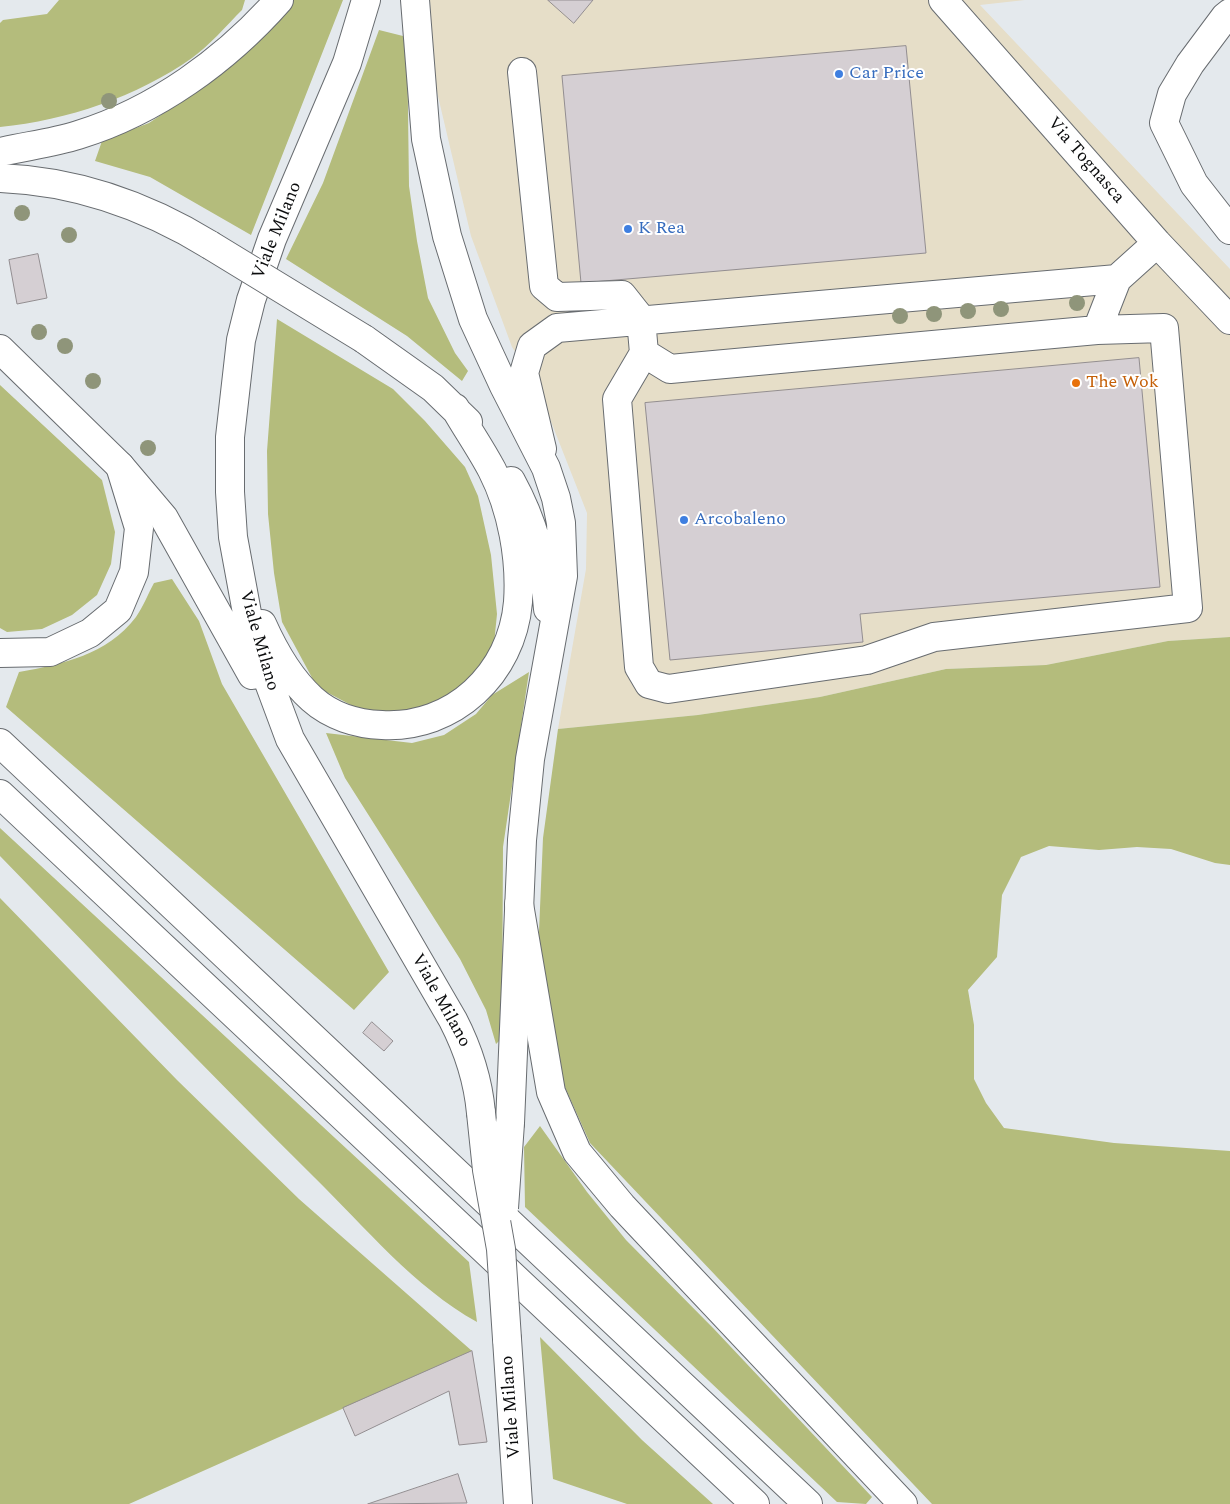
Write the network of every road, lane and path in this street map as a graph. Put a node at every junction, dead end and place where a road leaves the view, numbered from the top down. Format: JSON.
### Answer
{"nodes":[{"id":1,"x":279,"y":0,"type":"edge"},
{"id":2,"x":415,"y":0,"type":"edge"},
{"id":3,"x":943,"y":0,"type":"edge"},
{"id":4,"x":366,"y":1,"type":"edge"},
{"id":5,"x":1230,"y":13,"type":"edge"},
{"id":6,"x":522,"y":72,"type":"dead end"},
{"id":7,"x":0,"y":152,"type":"edge"},
{"id":8,"x":0,"y":178,"type":"edge"},
{"id":9,"x":1230,"y":230,"type":"edge"},
{"id":10,"x":1157,"y":243,"type":"junction"},
{"id":11,"x":1117,"y":279,"type":"junction"},
{"id":12,"x":641,"y":319,"type":"junction"},
{"id":13,"x":1230,"y":320,"type":"edge"},
{"id":14,"x":1097,"y":330,"type":"junction"},
{"id":15,"x":0,"y":349,"type":"edge"},
{"id":16,"x":644,"y":353,"type":"junction"},
{"id":17,"x":455,"y":408,"type":"junction"},
{"id":18,"x":120,"y":466,"type":"junction"},
{"id":19,"x":546,"y":468,"type":"junction"},
{"id":20,"x":239,"y":570,"type":"junction"},
{"id":21,"x":0,"y":653,"type":"edge"},
{"id":22,"x":546,"y":670,"type":"junction"},
{"id":23,"x":290,"y":738,"type":"junction"},
{"id":24,"x":0,"y":743,"type":"edge"},
{"id":25,"x":0,"y":794,"type":"edge"},
{"id":26,"x":519,"y":904,"type":"junction"},
{"id":27,"x":501,"y":1249,"type":"junction"},
{"id":28,"x":518,"y":1504,"type":"edge"},
{"id":29,"x":755,"y":1504,"type":"edge"},
{"id":30,"x":808,"y":1504,"type":"edge"},
{"id":31,"x":903,"y":1504,"type":"edge"}],
"edges":[{"from":1,"to":7,"type":"main road"},
{"from":2,"to":19,"type":"main road","name":"Viale Milano"},
{"from":3,"to":10,"type":"main road","name":"Via Tognasca"},
{"from":4,"to":20,"type":"main road","name":"Viale Milano"},
{"from":5,"to":9,"type":"main road"},
{"from":6,"to":12,"type":"main road"},
{"from":8,"to":17,"type":"main road","bridge":true},
{"from":10,"to":11,"type":"main road"},
{"from":10,"to":13,"type":"main road","name":"Via Tognasca"},
{"from":11,"to":12,"type":"main road"},
{"from":11,"to":14,"type":"main road"},
{"from":12,"to":16,"type":"main road"},
{"from":12,"to":19,"type":"main road"},
{"from":14,"to":16,"type":"main road"},
{"from":14,"to":16,"type":"main road"},
{"from":15,"to":18,"type":"main road"},
{"from":17,"to":20,"type":"main road"},
{"from":17,"to":22,"type":"main road"},
{"from":18,"to":21,"type":"main road"},
{"from":18,"to":23,"type":"main road"},
{"from":19,"to":22,"type":"main road","name":"Viale Milano"},
{"from":20,"to":23,"type":"main road","name":"Viale Milano"},
{"from":22,"to":26,"type":"main road","name":"Viale Milano"},
{"from":23,"to":27,"type":"main road","name":"Viale Milano","bridge":true},
{"from":24,"to":30,"type":"main road"},
{"from":25,"to":29,"type":"main road"},
{"from":26,"to":27,"type":"main road","name":"Viale Milano","bridge":true},
{"from":26,"to":31,"type":"main road"},
{"from":27,"to":28,"type":"main road","name":"Viale Milano","bridge":true}]}
